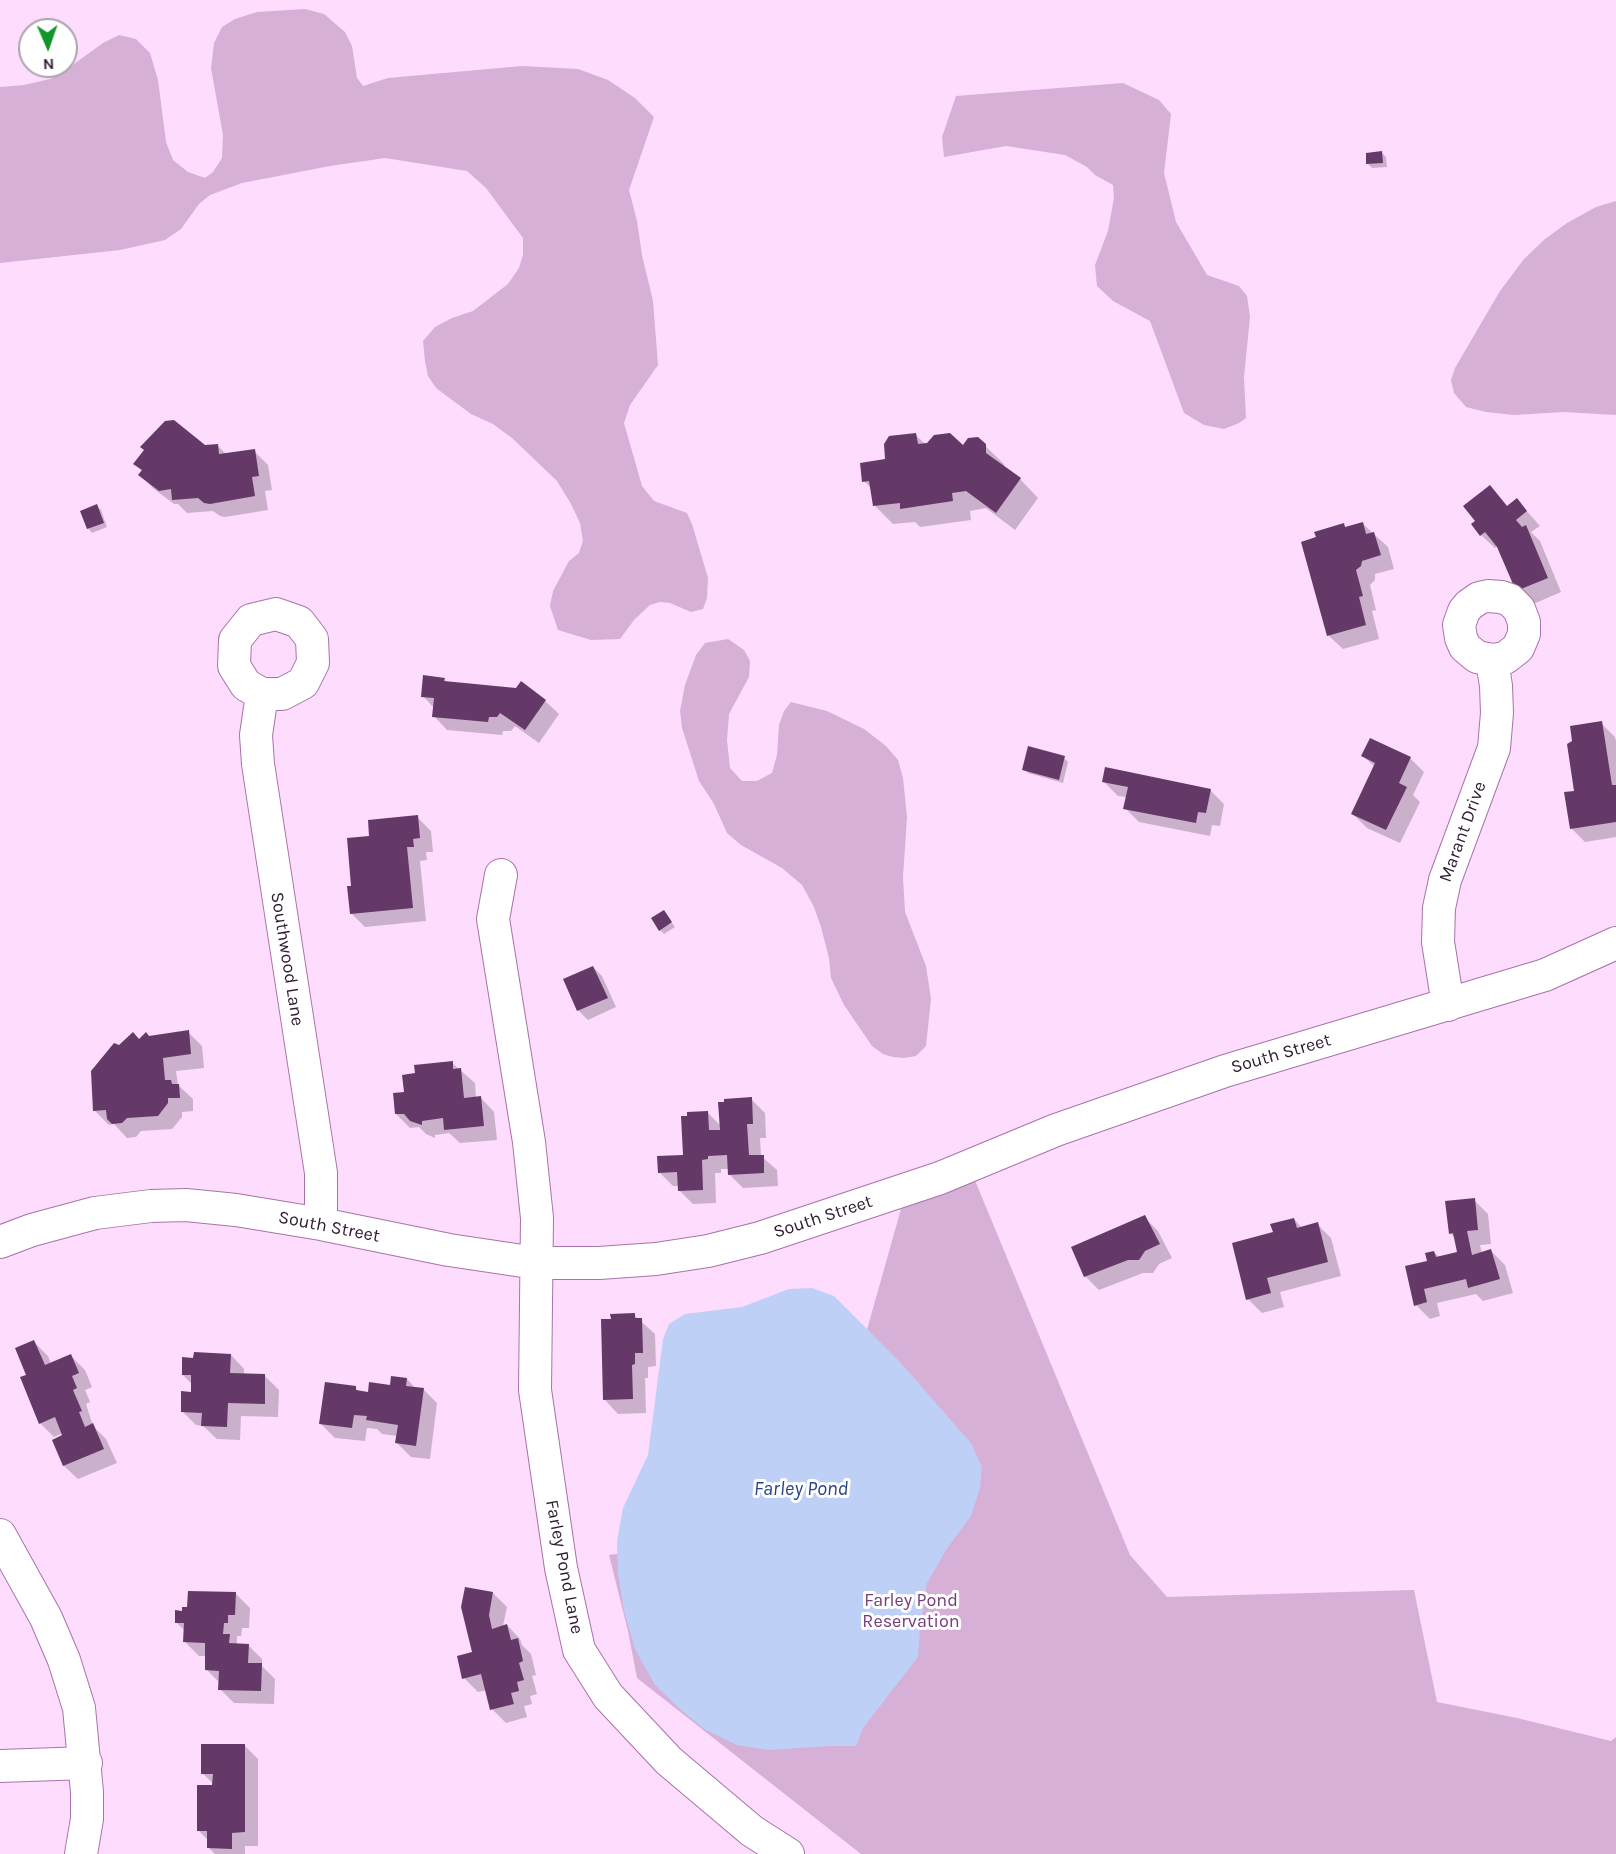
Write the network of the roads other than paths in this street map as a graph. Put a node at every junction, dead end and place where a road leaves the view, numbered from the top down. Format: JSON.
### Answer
{"nodes":[{"id":1,"x":1492,"y":660,"type":"dead end"},
{"id":2,"x":262,"y":694,"type":"dead end"},
{"id":3,"x":501,"y":875,"type":"dead end"},
{"id":4,"x":1616,"y":944,"type":"edge"},
{"id":5,"x":1448,"y":1005,"type":"junction"},
{"id":6,"x":321,"y":1224,"type":"junction"},
{"id":7,"x":0,"y":1242,"type":"edge"},
{"id":8,"x":536,"y":1263,"type":"junction"},
{"id":9,"x":0,"y":1535,"type":"edge"},
{"id":10,"x":86,"y":1763,"type":"junction"},
{"id":11,"x":0,"y":1766,"type":"edge"},
{"id":12,"x":81,"y":1854,"type":"edge"},
{"id":13,"x":788,"y":1854,"type":"edge"}],
"edges":[{"from":1,"to":5,"type":"street","name":"Marant Drive"},
{"from":2,"to":6,"type":"street","name":"Southwood Lane"},
{"from":3,"to":8,"type":"street"},
{"from":4,"to":5,"type":"street","name":"South Street"},
{"from":5,"to":8,"type":"street","name":"South Street"},
{"from":6,"to":7,"type":"street","name":"South Street"},
{"from":6,"to":8,"type":"street","name":"South Street"},
{"from":8,"to":13,"type":"street","name":"Farley Pond Lane"},
{"from":9,"to":10,"type":"street"},
{"from":10,"to":11,"type":"street"},
{"from":10,"to":12,"type":"street"}]}
